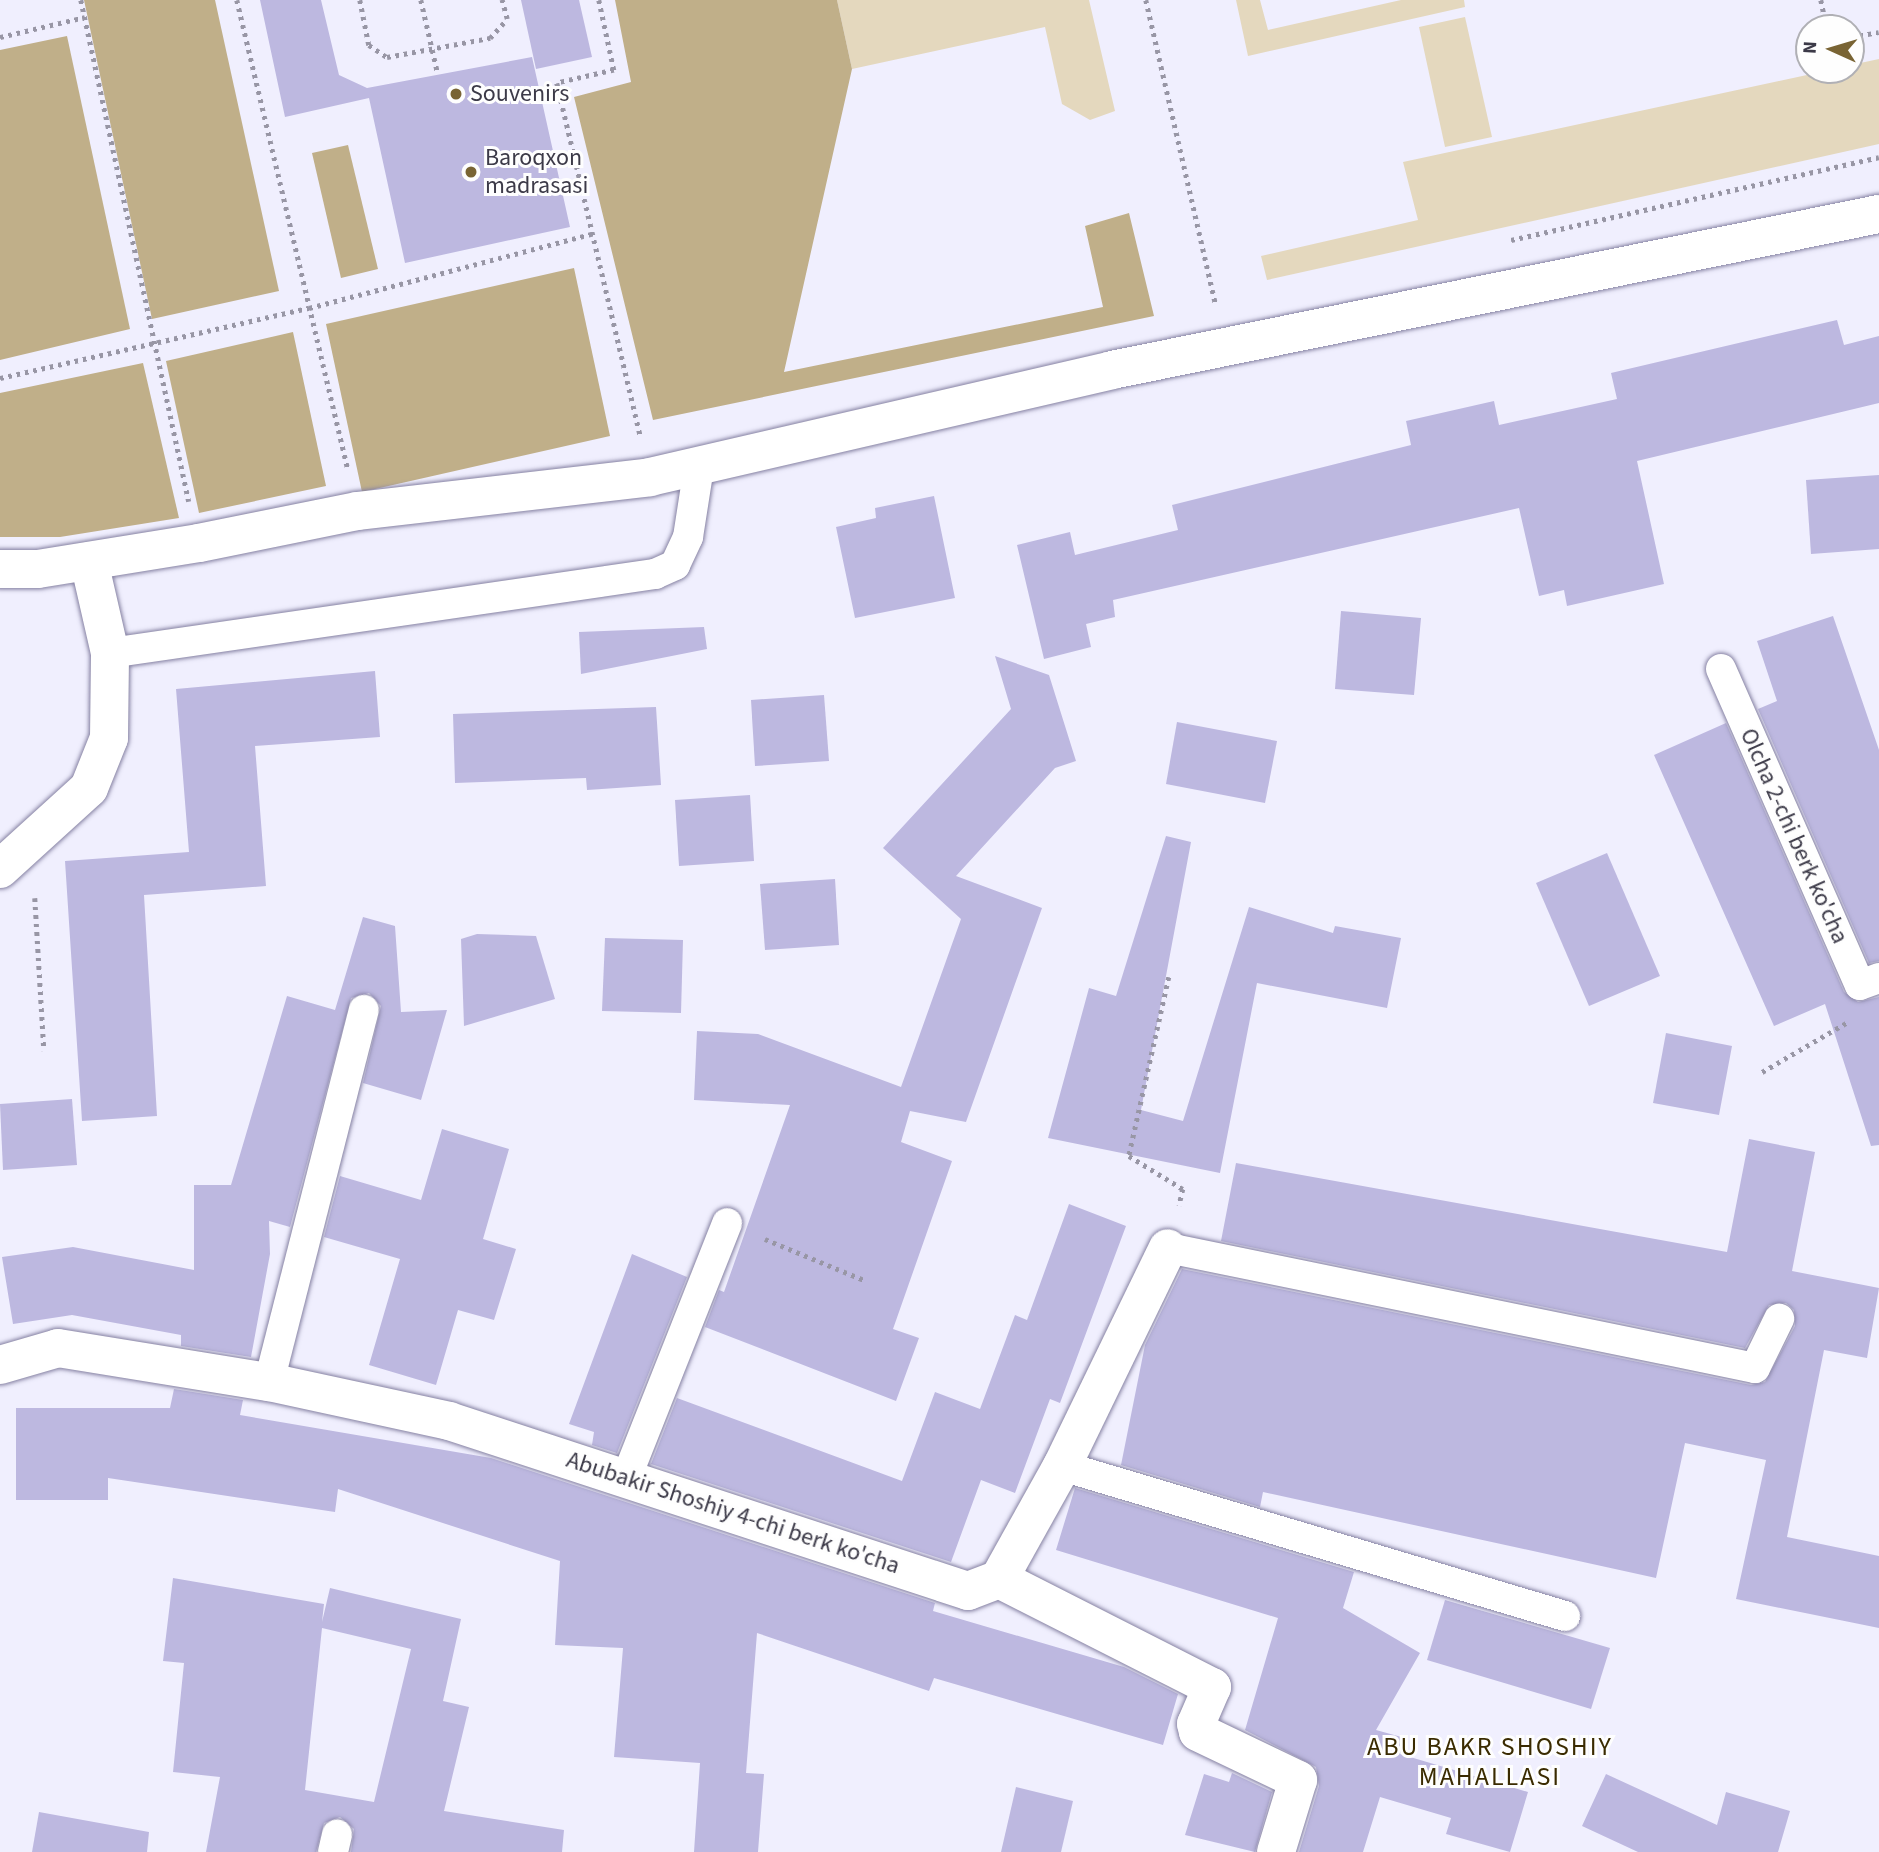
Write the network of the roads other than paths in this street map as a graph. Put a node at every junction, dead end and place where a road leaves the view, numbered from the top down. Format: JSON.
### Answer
{"nodes":[{"id":1,"x":1879,"y":214,"type":"edge"},
{"id":2,"x":699,"y":467,"type":"junction"},
{"id":3,"x":89,"y":561,"type":"junction"},
{"id":4,"x":0,"y":569,"type":"edge"},
{"id":5,"x":110,"y":653,"type":"junction"},
{"id":6,"x":1721,"y":669,"type":"dead end"},
{"id":7,"x":0,"y":869,"type":"edge"},
{"id":8,"x":1870,"y":982,"type":"edge"},
{"id":9,"x":364,"y":1010,"type":"dead end"},
{"id":10,"x":727,"y":1223,"type":"road end"},
{"id":11,"x":1168,"y":1248,"type":"joint"},
{"id":12,"x":1779,"y":1319,"type":"dead end"},
{"id":13,"x":0,"y":1365,"type":"edge"},
{"id":14,"x":269,"y":1382,"type":"junction"},
{"id":15,"x":1062,"y":1466,"type":"junction"},
{"id":16,"x":627,"y":1476,"type":"junction"},
{"id":17,"x":999,"y":1579,"type":"junction"},
{"id":18,"x":1565,"y":1616,"type":"dead end"},
{"id":19,"x":1276,"y":1852,"type":"edge"}],
"edges":[{"from":1,"to":2,"type":"street"},
{"from":2,"to":3,"type":"street"},
{"from":2,"to":5,"type":"lane"},
{"from":3,"to":4,"type":"street"},
{"from":3,"to":5,"type":"street"},
{"from":5,"to":7,"type":"street"},
{"from":6,"to":8,"type":"lane","name":"Olcha 2-chi berk ko'cha"},
{"from":9,"to":14,"type":"lane"},
{"from":10,"to":16,"type":"lane"},
{"from":11,"to":12,"type":"lane"},
{"from":11,"to":15,"type":"street"},
{"from":13,"to":14,"type":"street","name":"Abubakir Shoshiy 4-chi berk ko'cha"},
{"from":14,"to":16,"type":"street","name":"Abubakir Shoshiy 4-chi berk ko'cha"},
{"from":15,"to":17,"type":"street"},
{"from":15,"to":18,"type":"lane"},
{"from":16,"to":17,"type":"street","name":"Abubakir Shoshiy 4-chi berk ko'cha"},
{"from":17,"to":19,"type":"street"}]}
